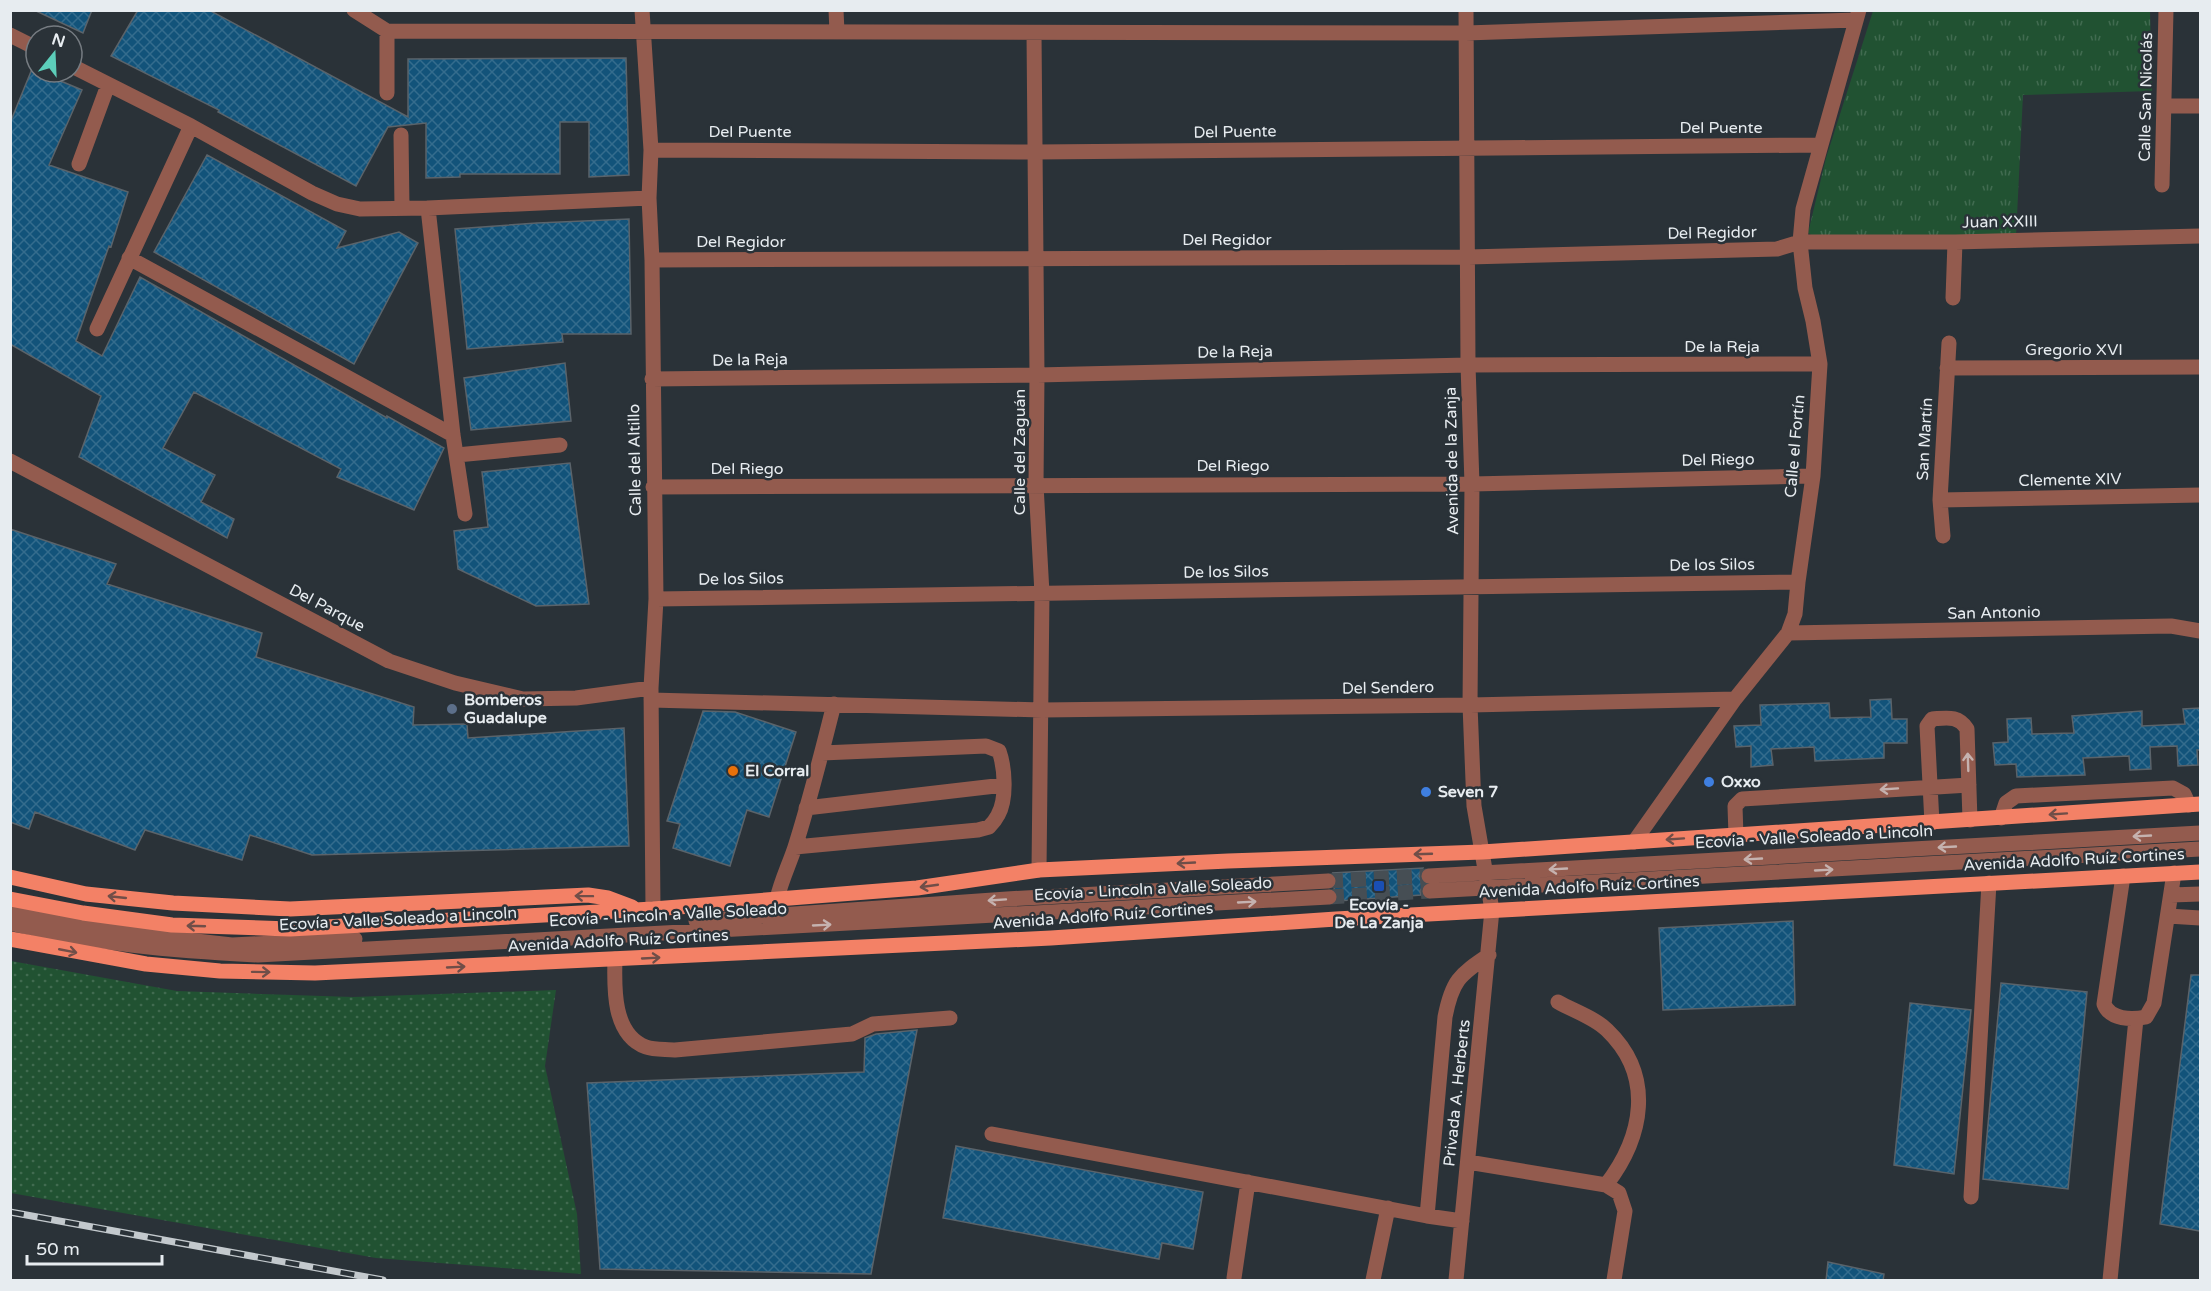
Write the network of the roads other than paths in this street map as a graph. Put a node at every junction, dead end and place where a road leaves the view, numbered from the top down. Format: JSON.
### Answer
{"nodes":[{"id":1,"x":354,"y":10,"type":"edge"},
{"id":2,"x":642,"y":10,"type":"edge"},
{"id":3,"x":836,"y":10,"type":"edge"},
{"id":4,"x":1466,"y":10,"type":"edge"},
{"id":5,"x":2166,"y":10,"type":"edge"},
{"id":6,"x":1857,"y":16,"type":"edge"},
{"id":7,"x":387,"y":31,"type":"junction"},
{"id":8,"x":837,"y":32,"type":"junction"},
{"id":9,"x":643,"y":33,"type":"junction"},
{"id":10,"x":1034,"y":33,"type":"junction"},
{"id":11,"x":1466,"y":33,"type":"junction"},
{"id":12,"x":10,"y":35,"type":"edge"},
{"id":13,"x":24,"y":42,"type":"edge"},
{"id":14,"x":84,"y":72,"type":"edge"},
{"id":15,"x":108,"y":85,"type":"junction"},
{"id":16,"x":387,"y":93,"type":"dead end"},
{"id":17,"x":2165,"y":106,"type":"junction"},
{"id":18,"x":2200,"y":106,"type":"edge"},
{"id":19,"x":191,"y":126,"type":"junction"},
{"id":20,"x":401,"y":135,"type":"dead end"},
{"id":21,"x":1820,"y":145,"type":"junction"},
{"id":22,"x":1467,"y":147,"type":"junction"},
{"id":23,"x":651,"y":150,"type":"junction"},
{"id":24,"x":1036,"y":152,"type":"junction"},
{"id":25,"x":79,"y":164,"type":"dead end"},
{"id":26,"x":2162,"y":185,"type":"dead end"},
{"id":27,"x":649,"y":198,"type":"junction"},
{"id":28,"x":402,"y":208,"type":"junction"},
{"id":29,"x":428,"y":208,"type":"junction"},
{"id":30,"x":2200,"y":236,"type":"edge"},
{"id":31,"x":1800,"y":242,"type":"junction"},
{"id":32,"x":1955,"y":242,"type":"junction"},
{"id":33,"x":1468,"y":257,"type":"junction"},
{"id":34,"x":129,"y":258,"type":"junction"},
{"id":35,"x":652,"y":260,"type":"junction"},
{"id":36,"x":1036,"y":260,"type":"junction"},
{"id":37,"x":1953,"y":298,"type":"dead end"},
{"id":38,"x":97,"y":329,"type":"dead end"},
{"id":39,"x":1949,"y":343,"type":"dead end"},
{"id":40,"x":1820,"y":364,"type":"junction"},
{"id":41,"x":1468,"y":365,"type":"junction"},
{"id":42,"x":2200,"y":367,"type":"edge"},
{"id":43,"x":1947,"y":368,"type":"junction"},
{"id":44,"x":1037,"y":375,"type":"junction"},
{"id":45,"x":652,"y":379,"type":"junction"},
{"id":46,"x":453,"y":435,"type":"junction"},
{"id":47,"x":560,"y":445,"type":"dead end"},
{"id":48,"x":457,"y":455,"type":"junction"},
{"id":49,"x":10,"y":461,"type":"edge"},
{"id":50,"x":1812,"y":476,"type":"junction"},
{"id":51,"x":1472,"y":484,"type":"junction"},
{"id":52,"x":1036,"y":485,"type":"junction"},
{"id":53,"x":653,"y":487,"type":"junction"},
{"id":54,"x":2200,"y":495,"type":"edge"},
{"id":55,"x":1940,"y":500,"type":"junction"},
{"id":56,"x":465,"y":514,"type":"dead end"},
{"id":57,"x":1943,"y":536,"type":"dead end"},
{"id":58,"x":1798,"y":582,"type":"junction"},
{"id":59,"x":1471,"y":587,"type":"junction"},
{"id":60,"x":1042,"y":593,"type":"junction"},
{"id":61,"x":656,"y":598,"type":"junction"},
{"id":62,"x":2200,"y":631,"type":"edge"},
{"id":63,"x":1788,"y":633,"type":"junction"},
{"id":64,"x":651,"y":694,"type":"junction"},
{"id":65,"x":1735,"y":699,"type":"junction"},
{"id":66,"x":834,"y":704,"type":"junction"},
{"id":67,"x":1470,"y":705,"type":"junction"},
{"id":68,"x":1042,"y":710,"type":"junction"},
{"id":69,"x":822,"y":753,"type":"junction"},
{"id":70,"x":1969,"y":784,"type":"junction"},
{"id":71,"x":1004,"y":785,"type":"junction"},
{"id":72,"x":1931,"y":786,"type":"junction"},
{"id":73,"x":2195,"y":804,"type":"edge"},
{"id":74,"x":806,"y":808,"type":"junction"},
{"id":75,"x":2001,"y":818,"type":"junction"},
{"id":76,"x":1970,"y":820,"type":"junction"},
{"id":77,"x":1932,"y":823,"type":"junction"},
{"id":78,"x":2200,"y":832,"type":"edge"},
{"id":79,"x":1736,"y":836,"type":"junction"},
{"id":80,"x":1634,"y":842,"type":"junction"},
{"id":81,"x":795,"y":847,"type":"junction"},
{"id":82,"x":2200,"y":849,"type":"edge"},
{"id":83,"x":1482,"y":852,"type":"junction"},
{"id":84,"x":1039,"y":870,"type":"junction"},
{"id":85,"x":2200,"y":872,"type":"edge"},
{"id":86,"x":1485,"y":873,"type":"junction"},
{"id":87,"x":2174,"y":873,"type":"junction"},
{"id":88,"x":2123,"y":876,"type":"junction"},
{"id":89,"x":10,"y":877,"type":"edge"},
{"id":90,"x":1328,"y":881,"type":"tunnel mouth"},
{"id":91,"x":1989,"y":883,"type":"junction"},
{"id":92,"x":1487,"y":888,"type":"junction"},
{"id":93,"x":2200,"y":894,"type":"edge"},
{"id":94,"x":2171,"y":895,"type":"junction"},
{"id":95,"x":1329,"y":897,"type":"tunnel mouth"},
{"id":96,"x":10,"y":899,"type":"edge"},
{"id":97,"x":777,"y":899,"type":"junction"},
{"id":98,"x":647,"y":910,"type":"junction"},
{"id":99,"x":1492,"y":910,"type":"junction"},
{"id":100,"x":10,"y":913,"type":"edge"},
{"id":101,"x":2168,"y":916,"type":"junction"},
{"id":102,"x":2200,"y":918,"type":"edge"},
{"id":103,"x":10,"y":923,"type":"edge"},
{"id":104,"x":10,"y":939,"type":"edge"},
{"id":105,"x":1489,"y":955,"type":"junction"},
{"id":106,"x":615,"y":959,"type":"junction"},
{"id":107,"x":1558,"y":1002,"type":"dead end"},
{"id":108,"x":950,"y":1018,"type":"dead end"},
{"id":109,"x":2136,"y":1019,"type":"junction"},
{"id":110,"x":992,"y":1134,"type":"dead end"},
{"id":111,"x":1468,"y":1162,"type":"junction"},
{"id":112,"x":1248,"y":1182,"type":"junction"},
{"id":113,"x":1606,"y":1185,"type":"junction"},
{"id":114,"x":1971,"y":1197,"type":"dead end"},
{"id":115,"x":1388,"y":1208,"type":"junction"},
{"id":116,"x":1427,"y":1216,"type":"junction"},
{"id":117,"x":1461,"y":1221,"type":"junction"},
{"id":118,"x":1233,"y":1278,"type":"dead end"},
{"id":119,"x":1373,"y":1281,"type":"edge"},
{"id":120,"x":1456,"y":1281,"type":"edge"},
{"id":121,"x":1614,"y":1281,"type":"edge"},
{"id":122,"x":2110,"y":1281,"type":"edge"}],
"edges":[{"from":1,"to":7,"type":"street"},
{"from":2,"to":9,"type":"street","name":"Calle del Altillo"},
{"from":3,"to":8,"type":"street"},
{"from":4,"to":11,"type":"street","name":"Avenida de la Zanja"},
{"from":5,"to":17,"type":"street","name":"Calle San Nicolás"},
{"from":6,"to":11,"type":"street"},
{"from":6,"to":21,"type":"street","name":"Calle el Fortín"},
{"from":7,"to":9,"type":"street"},
{"from":7,"to":16,"type":"street"},
{"from":8,"to":9,"type":"street"},
{"from":8,"to":10,"type":"street"},
{"from":9,"to":23,"type":"street","name":"Calle del Altillo"},
{"from":10,"to":11,"type":"street"},
{"from":10,"to":24,"type":"street","name":"Calle del Zaguán"},
{"from":11,"to":22,"type":"street","name":"Avenida de la Zanja"},
{"from":12,"to":13,"type":"street"},
{"from":14,"to":15,"type":"street"},
{"from":15,"to":19,"type":"street"},
{"from":15,"to":25,"type":"street"},
{"from":17,"to":18,"type":"street"},
{"from":17,"to":26,"type":"street","name":"Calle San Nicolás"},
{"from":19,"to":28,"type":"street"},
{"from":19,"to":34,"type":"street"},
{"from":20,"to":28,"type":"street"},
{"from":21,"to":22,"type":"street","name":"Del Puente"},
{"from":21,"to":31,"type":"street","name":"Calle el Fortín"},
{"from":22,"to":24,"type":"street","name":"Del Puente"},
{"from":22,"to":33,"type":"street","name":"Avenida de la Zanja"},
{"from":23,"to":24,"type":"street","name":"Del Puente"},
{"from":23,"to":27,"type":"street","name":"Calle del Altillo"},
{"from":24,"to":36,"type":"street","name":"Calle del Zaguán"},
{"from":27,"to":29,"type":"street"},
{"from":27,"to":35,"type":"street","name":"Calle del Altillo"},
{"from":28,"to":29,"type":"street"},
{"from":29,"to":46,"type":"street"},
{"from":30,"to":32,"type":"street","name":"Juan XXIII"},
{"from":31,"to":32,"type":"street","name":"Juan XXIII"},
{"from":31,"to":33,"type":"street","name":"Del Regidor"},
{"from":31,"to":40,"type":"street","name":"Calle el Fortín"},
{"from":32,"to":37,"type":"street"},
{"from":33,"to":36,"type":"street","name":"Del Regidor"},
{"from":33,"to":41,"type":"street","name":"Avenida de la Zanja"},
{"from":34,"to":38,"type":"street"},
{"from":34,"to":46,"type":"street"},
{"from":35,"to":36,"type":"street","name":"Del Regidor"},
{"from":35,"to":45,"type":"street","name":"Calle del Altillo"},
{"from":36,"to":44,"type":"street","name":"Calle del Zaguán"},
{"from":39,"to":43,"type":"street","name":"San Martín"},
{"from":40,"to":41,"type":"street","name":"De la Reja"},
{"from":40,"to":50,"type":"street","name":"Calle el Fortín"},
{"from":41,"to":44,"type":"street","name":"De la Reja"},
{"from":41,"to":51,"type":"street","name":"Avenida de la Zanja"},
{"from":42,"to":43,"type":"street","name":"Gregorio XVI"},
{"from":43,"to":55,"type":"street","name":"San Martín"},
{"from":44,"to":45,"type":"street","name":"De la Reja"},
{"from":44,"to":52,"type":"street","name":"Calle del Zaguán"},
{"from":45,"to":53,"type":"street","name":"Calle del Altillo"},
{"from":46,"to":48,"type":"street"},
{"from":47,"to":48,"type":"street"},
{"from":48,"to":56,"type":"street"},
{"from":49,"to":64,"type":"street","name":"Del Parque"},
{"from":50,"to":51,"type":"street","name":"Del Riego"},
{"from":50,"to":58,"type":"street","name":"Calle el Fortín"},
{"from":51,"to":52,"type":"street","name":"Del Riego"},
{"from":51,"to":59,"type":"street","name":"Avenida de la Zanja"},
{"from":52,"to":53,"type":"street","name":"Del Riego"},
{"from":52,"to":60,"type":"street","name":"Calle del Zaguán"},
{"from":53,"to":61,"type":"street","name":"Calle del Altillo"},
{"from":54,"to":55,"type":"street","name":"Clemente XIV"},
{"from":55,"to":57,"type":"street","name":"San Martín"},
{"from":58,"to":59,"type":"street","name":"De los Silos"},
{"from":58,"to":63,"type":"street","name":"Calle el Fortín"},
{"from":59,"to":60,"type":"street","name":"De los Silos"},
{"from":59,"to":67,"type":"street","name":"Avenida de la Zanja"},
{"from":60,"to":61,"type":"street","name":"De los Silos"},
{"from":60,"to":68,"type":"street","name":"Calle del Zaguán"},
{"from":61,"to":64,"type":"street","name":"Calle del Altillo"},
{"from":62,"to":63,"type":"street","name":"San Antonio"},
{"from":63,"to":65,"type":"street","name":"Calle el Fortín"},
{"from":64,"to":66,"type":"street","name":"Del Parque"},
{"from":64,"to":98,"type":"street","name":"Calle del Altillo"},
{"from":65,"to":67,"type":"street","name":"Del Sendero"},
{"from":65,"to":80,"type":"street","name":"Calle el Fortín"},
{"from":66,"to":68,"type":"street","name":"Del Sendero"},
{"from":66,"to":69,"type":"street"},
{"from":67,"to":68,"type":"street","name":"Del Sendero"},
{"from":67,"to":83,"type":"street","name":"Avenida de la Zanja"},
{"from":68,"to":84,"type":"street","name":"Calle del Zaguán"},
{"from":69,"to":71,"type":"street"},
{"from":69,"to":74,"type":"street"},
{"from":70,"to":72,"type":"street"},
{"from":70,"to":72,"type":"street","one_way":true},
{"from":70,"to":76,"type":"street"},
{"from":71,"to":74,"type":"street"},
{"from":71,"to":81,"type":"street"},
{"from":72,"to":77,"type":"street"},
{"from":72,"to":79,"type":"street","one_way":true},
{"from":73,"to":75,"type":"main road","name":"Avenida Adolfo Ruíz Cortines","one_way":true},
{"from":73,"to":75,"type":"street"},
{"from":74,"to":81,"type":"street"},
{"from":75,"to":76,"type":"main road","name":"Avenida Adolfo Ruíz Cortines"},
{"from":76,"to":77,"type":"main road","name":"Avenida Adolfo Ruíz Cortines"},
{"from":77,"to":79,"type":"main road","name":"Avenida Adolfo Ruíz Cortines"},
{"from":78,"to":86,"type":"street","name":"Ecovía - Valle Soleado a Lincoln","one_way":true},
{"from":79,"to":80,"type":"main road","name":"Avenida Adolfo Ruíz Cortines","one_way":true},
{"from":80,"to":83,"type":"main road","name":"Avenida Adolfo Ruíz Cortines"},
{"from":81,"to":97,"type":"street"},
{"from":92,"to":82,"type":"street","one_way":true},
{"from":83,"to":84,"type":"main road","name":"Avenida Adolfo Ruíz Cortines","one_way":true},
{"from":83,"to":86,"type":"street","name":"Avenida de la Zanja"},
{"from":84,"to":97,"type":"main road","name":"Avenida Adolfo Ruíz Cortines","one_way":true},
{"from":85,"to":87,"type":"main road","name":"Avenida Adolfo Ruíz Cortines"},
{"from":86,"to":92,"type":"street","name":"Avenida de la Zanja"},
{"from":86,"to":92,"type":"street","name":"Ecovía - Valle Soleado a Lincoln"},
{"from":87,"to":88,"type":"main road","name":"Avenida Adolfo Ruíz Cortines"},
{"from":87,"to":94,"type":"street"},
{"from":88,"to":91,"type":"main road","name":"Avenida Adolfo Ruíz Cortines"},
{"from":88,"to":109,"type":"street"},
{"from":98,"to":89,"type":"main road","name":"Avenida Adolfo Ruíz Cortines","one_way":true},
{"from":90,"to":100,"type":"street","name":"Ecovía - Valle Soleado a Lincoln","one_way":true},
{"from":91,"to":99,"type":"main road","name":"Avenida Adolfo Ruíz Cortines"},
{"from":91,"to":114,"type":"street"},
{"from":92,"to":99,"type":"street","name":"Avenida de la Zanja"},
{"from":93,"to":94,"type":"street"},
{"from":94,"to":101,"type":"street"},
{"from":103,"to":95,"type":"street","name":"Ecovía - Lincoln a Valle Soleado","one_way":true},
{"from":98,"to":96,"type":"main road","name":"Avenida Adolfo Ruíz Cortines","one_way":true},
{"from":97,"to":98,"type":"main road","name":"Avenida Adolfo Ruíz Cortines"},
{"from":99,"to":105,"type":"street","name":"Privada A. Herberts"},
{"from":106,"to":99,"type":"main road","name":"Avenida Adolfo Ruíz Cortines","one_way":true},
{"from":101,"to":102,"type":"street"},
{"from":101,"to":109,"type":"street"},
{"from":104,"to":106,"type":"main road","name":"Avenida Adolfo Ruíz Cortines","one_way":true},
{"from":105,"to":111,"type":"street","name":"Privada A. Herberts"},
{"from":105,"to":116,"type":"street"},
{"from":106,"to":108,"type":"street"},
{"from":107,"to":113,"type":"street"},
{"from":109,"to":122,"type":"street"},
{"from":110,"to":112,"type":"street"},
{"from":111,"to":113,"type":"street"},
{"from":111,"to":117,"type":"street","name":"Privada A. Herberts"},
{"from":112,"to":115,"type":"street"},
{"from":112,"to":118,"type":"street"},
{"from":113,"to":121,"type":"street"},
{"from":115,"to":116,"type":"street"},
{"from":115,"to":119,"type":"street"},
{"from":116,"to":117,"type":"street"},
{"from":117,"to":120,"type":"street","name":"Privada A. Herberts"}]}
